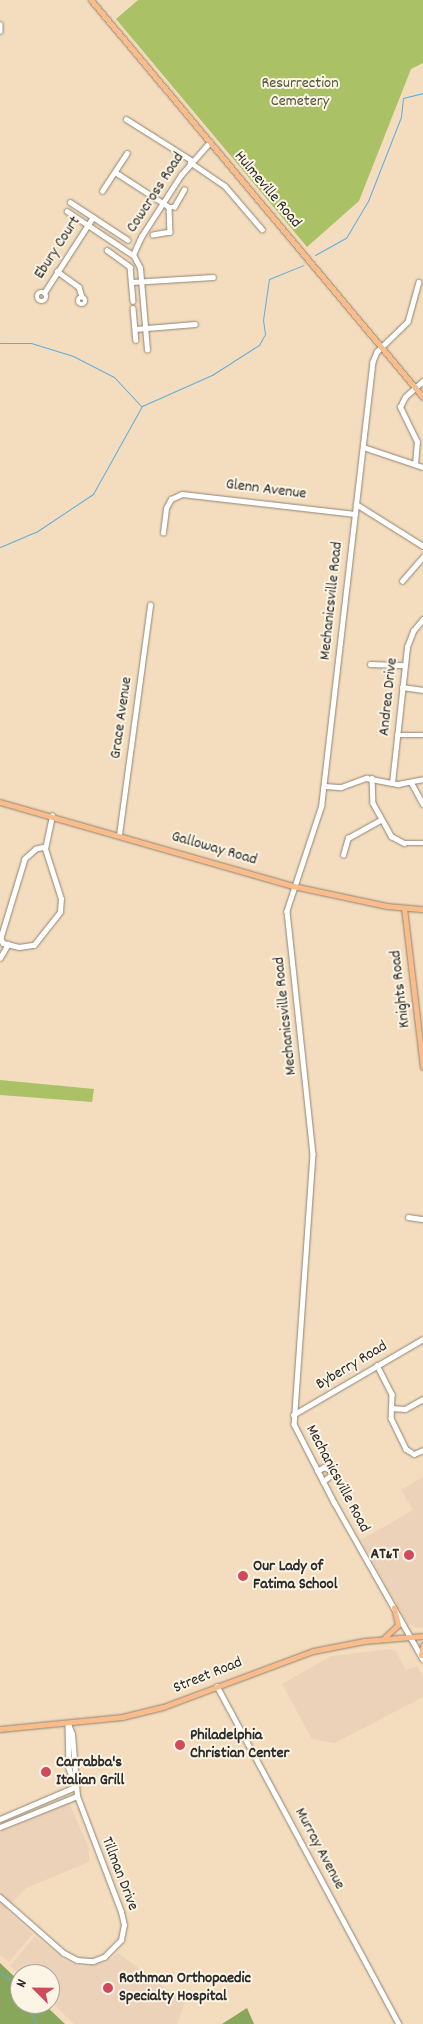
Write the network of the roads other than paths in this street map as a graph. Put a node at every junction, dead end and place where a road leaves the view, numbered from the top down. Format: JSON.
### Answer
{"nodes":[{"id":1,"x":91,"y":0,"type":"edge"},
{"id":2,"x":0,"y":24,"type":"edge"},
{"id":3,"x":0,"y":31,"type":"edge"},
{"id":4,"x":126,"y":119,"type":"dead end"},
{"id":5,"x":210,"y":142,"type":"junction"},
{"id":6,"x":128,"y":153,"type":"dead end"},
{"id":7,"x":190,"y":161,"type":"junction"},
{"id":8,"x":115,"y":172,"type":"junction"},
{"id":9,"x":184,"y":190,"type":"dead end"},
{"id":10,"x":102,"y":192,"type":"dead end"},
{"id":11,"x":70,"y":202,"type":"dead end"},
{"id":12,"x":163,"y":203,"type":"junction"},
{"id":13,"x":168,"y":207,"type":"junction"},
{"id":14,"x":67,"y":211,"type":"dead end"},
{"id":15,"x":93,"y":217,"type":"junction"},
{"id":16,"x":88,"y":225,"type":"junction"},
{"id":17,"x":262,"y":229,"type":"dead end"},
{"id":18,"x":153,"y":235,"type":"dead end"},
{"id":19,"x":128,"y":240,"type":"dead end"},
{"id":20,"x":107,"y":250,"type":"dead end"},
{"id":21,"x":133,"y":255,"type":"junction"},
{"id":22,"x":57,"y":271,"type":"junction"},
{"id":23,"x":213,"y":277,"type":"dead end"},
{"id":24,"x":142,"y":281,"type":"junction"},
{"id":25,"x":132,"y":282,"type":"junction"},
{"id":26,"x":419,"y":282,"type":"dead end"},
{"id":27,"x":44,"y":293,"type":"dead end"},
{"id":28,"x":82,"y":297,"type":"dead end"},
{"id":29,"x":133,"y":301,"type":"dead end"},
{"id":30,"x":133,"y":308,"type":"dead end"},
{"id":31,"x":195,"y":324,"type":"dead end"},
{"id":32,"x":144,"y":328,"type":"junction"},
{"id":33,"x":136,"y":329,"type":"junction"},
{"id":34,"x":136,"y":340,"type":"dead end"},
{"id":35,"x":382,"y":348,"type":"junction"},
{"id":36,"x":147,"y":350,"type":"dead end"},
{"id":37,"x":423,"y":381,"type":"edge"},
{"id":38,"x":415,"y":388,"type":"junction"},
{"id":39,"x":423,"y":397,"type":"edge"},
{"id":40,"x":363,"y":446,"type":"junction"},
{"id":41,"x":415,"y":464,"type":"junction"},
{"id":42,"x":423,"y":467,"type":"edge"},
{"id":43,"x":356,"y":504,"type":"junction"},
{"id":44,"x":355,"y":514,"type":"junction"},
{"id":45,"x":163,"y":534,"type":"dead end"},
{"id":46,"x":423,"y":546,"type":"edge"},
{"id":47,"x":423,"y":556,"type":"edge"},
{"id":48,"x":402,"y":581,"type":"dead end"},
{"id":49,"x":150,"y":605,"type":"dead end"},
{"id":50,"x":423,"y":618,"type":"edge"},
{"id":51,"x":370,"y":664,"type":"dead end"},
{"id":52,"x":405,"y":665,"type":"junction"},
{"id":53,"x":402,"y":687,"type":"junction"},
{"id":54,"x":423,"y":690,"type":"edge"},
{"id":55,"x":397,"y":735,"type":"junction"},
{"id":56,"x":423,"y":735,"type":"edge"},
{"id":57,"x":372,"y":778,"type":"junction"},
{"id":58,"x":423,"y":779,"type":"edge"},
{"id":59,"x":411,"y":782,"type":"junction"},
{"id":60,"x":392,"y":783,"type":"junction"},
{"id":61,"x":324,"y":786,"type":"junction"},
{"id":62,"x":0,"y":802,"type":"edge"},
{"id":63,"x":423,"y":804,"type":"edge"},
{"id":64,"x":52,"y":816,"type":"junction"},
{"id":65,"x":380,"y":820,"type":"junction"},
{"id":66,"x":120,"y":835,"type":"junction"},
{"id":67,"x":423,"y":844,"type":"edge"},
{"id":68,"x":45,"y":847,"type":"junction"},
{"id":69,"x":343,"y":855,"type":"dead end"},
{"id":70,"x":293,"y":886,"type":"junction"},
{"id":71,"x":404,"y":908,"type":"junction"},
{"id":72,"x":423,"y":909,"type":"edge"},
{"id":73,"x":0,"y":942,"type":"edge"},
{"id":74,"x":8,"y":944,"type":"junction"},
{"id":75,"x":0,"y":958,"type":"edge"},
{"id":76,"x":423,"y":1067,"type":"edge"},
{"id":77,"x":408,"y":1217,"type":"dead end"},
{"id":78,"x":423,"y":1219,"type":"edge"},
{"id":79,"x":423,"y":1339,"type":"edge"},
{"id":80,"x":377,"y":1365,"type":"junction"},
{"id":81,"x":423,"y":1399,"type":"edge"},
{"id":82,"x":392,"y":1408,"type":"junction"},
{"id":83,"x":293,"y":1415,"type":"junction"},
{"id":84,"x":423,"y":1450,"type":"edge"},
{"id":85,"x":317,"y":1471,"type":"junction"},
{"id":86,"x":323,"y":1482,"type":"junction"},
{"id":87,"x":394,"y":1607,"type":"junction"},
{"id":88,"x":410,"y":1636,"type":"junction"},
{"id":89,"x":423,"y":1636,"type":"edge"},
{"id":90,"x":380,"y":1639,"type":"junction"},
{"id":91,"x":423,"y":1645,"type":"edge"},
{"id":92,"x":422,"y":1657,"type":"edge"},
{"id":93,"x":217,"y":1686,"type":"junction"},
{"id":94,"x":68,"y":1724,"type":"junction"},
{"id":95,"x":0,"y":1729,"type":"edge"},
{"id":96,"x":75,"y":1787,"type":"junction"},
{"id":97,"x":77,"y":1796,"type":"junction"},
{"id":98,"x":0,"y":1819,"type":"edge"},
{"id":99,"x":0,"y":1827,"type":"edge"},
{"id":100,"x":0,"y":1896,"type":"edge"},
{"id":101,"x":399,"y":2024,"type":"edge"}],
"edges":[{"from":1,"to":5,"type":"main road","name":"Hulmeville Road"},
{"from":2,"to":3,"type":"street"},
{"from":4,"to":7,"type":"street"},
{"from":5,"to":7,"type":"street","name":"Cowcross Road"},
{"from":5,"to":35,"type":"main road","name":"Hulmeville Road"},
{"from":6,"to":8,"type":"street"},
{"from":7,"to":12,"type":"street","name":"Cowcross Road"},
{"from":7,"to":17,"type":"street"},
{"from":8,"to":10,"type":"street"},
{"from":8,"to":12,"type":"street"},
{"from":9,"to":13,"type":"street"},
{"from":11,"to":15,"type":"street"},
{"from":12,"to":13,"type":"street"},
{"from":12,"to":21,"type":"street","name":"Cowcross Road"},
{"from":13,"to":18,"type":"street"},
{"from":14,"to":16,"type":"street"},
{"from":15,"to":16,"type":"street","name":"Ebury Court"},
{"from":15,"to":19,"type":"street"},
{"from":16,"to":21,"type":"street"},
{"from":16,"to":22,"type":"street","name":"Ebury Court"},
{"from":20,"to":25,"type":"street"},
{"from":21,"to":24,"type":"street","name":"Cowcross Road"},
{"from":22,"to":27,"type":"street","name":"Ebury Court"},
{"from":22,"to":28,"type":"street"},
{"from":23,"to":24,"type":"street"},
{"from":24,"to":25,"type":"street"},
{"from":24,"to":32,"type":"street","name":"Cowcross Road"},
{"from":25,"to":29,"type":"street"},
{"from":26,"to":35,"type":"street"},
{"from":30,"to":33,"type":"street"},
{"from":31,"to":32,"type":"street"},
{"from":32,"to":33,"type":"street"},
{"from":32,"to":36,"type":"street","name":"Cowcross Road"},
{"from":33,"to":34,"type":"street"},
{"from":35,"to":38,"type":"main road","name":"Hulmeville Road"},
{"from":35,"to":40,"type":"street","name":"Mechanicsville Road"},
{"from":37,"to":38,"type":"street"},
{"from":38,"to":39,"type":"main road","name":"Hulmeville Road"},
{"from":38,"to":41,"type":"street"},
{"from":40,"to":41,"type":"street"},
{"from":40,"to":43,"type":"street","name":"Mechanicsville Road"},
{"from":41,"to":42,"type":"street"},
{"from":43,"to":44,"type":"street","name":"Mechanicsville Road"},
{"from":43,"to":46,"type":"street"},
{"from":44,"to":45,"type":"street","name":"Glenn Avenue"},
{"from":44,"to":61,"type":"street","name":"Mechanicsville Road"},
{"from":47,"to":48,"type":"street"},
{"from":49,"to":66,"type":"street","name":"Grace Avenue"},
{"from":50,"to":52,"type":"street","name":"Andrea Drive"},
{"from":51,"to":52,"type":"street"},
{"from":52,"to":53,"type":"street","name":"Andrea Drive"},
{"from":53,"to":54,"type":"street"},
{"from":53,"to":55,"type":"street","name":"Andrea Drive"},
{"from":55,"to":56,"type":"street"},
{"from":55,"to":60,"type":"street","name":"Andrea Drive"},
{"from":57,"to":60,"type":"street"},
{"from":57,"to":61,"type":"street"},
{"from":57,"to":65,"type":"street"},
{"from":58,"to":59,"type":"street"},
{"from":59,"to":60,"type":"street"},
{"from":59,"to":63,"type":"street"},
{"from":61,"to":70,"type":"street","name":"Mechanicsville Road"},
{"from":62,"to":64,"type":"main road","name":"Galloway Road"},
{"from":64,"to":66,"type":"main road","name":"Galloway Road"},
{"from":64,"to":68,"type":"street"},
{"from":65,"to":67,"type":"street"},
{"from":65,"to":69,"type":"street"},
{"from":66,"to":70,"type":"main road","name":"Galloway Road"},
{"from":68,"to":73,"type":"street"},
{"from":68,"to":74,"type":"street"},
{"from":70,"to":71,"type":"main road","name":"Galloway Road"},
{"from":70,"to":83,"type":"street","name":"Mechanicsville Road"},
{"from":71,"to":72,"type":"main road","name":"Galloway Road"},
{"from":71,"to":76,"type":"main road","name":"Knights Road"},
{"from":73,"to":74,"type":"street"},
{"from":74,"to":75,"type":"street"},
{"from":77,"to":78,"type":"street"},
{"from":79,"to":80,"type":"street","name":"Byberry Road"},
{"from":80,"to":82,"type":"street"},
{"from":80,"to":83,"type":"street","name":"Byberry Road"},
{"from":81,"to":82,"type":"street"},
{"from":82,"to":84,"type":"street"},
{"from":83,"to":85,"type":"street","name":"Mechanicsville Road"},
{"from":85,"to":86,"type":"street","name":"Mechanicsville Road"},
{"from":85,"to":86,"type":"street"},
{"from":86,"to":87,"type":"street","name":"Mechanicsville Road"},
{"from":87,"to":88,"type":"street","name":"Mechanicsville Road"},
{"from":87,"to":90,"type":"main road"},
{"from":88,"to":89,"type":"main road","name":"Street Road"},
{"from":88,"to":90,"type":"main road","name":"Street Road"},
{"from":88,"to":92,"type":"street","name":"Mechanicsville Road"},
{"from":90,"to":93,"type":"main road","name":"Street Road"},
{"from":91,"to":92,"type":"main road"},
{"from":93,"to":94,"type":"main road","name":"Street Road"},
{"from":93,"to":101,"type":"street","name":"Murray Avenue"},
{"from":94,"to":95,"type":"main road","name":"Street Road"},
{"from":94,"to":96,"type":"street","name":"Tillman Drive"},
{"from":96,"to":97,"type":"street","name":"Tillman Drive"},
{"from":96,"to":98,"type":"street"},
{"from":97,"to":99,"type":"street"},
{"from":97,"to":100,"type":"street","name":"Tillman Drive"}]}
